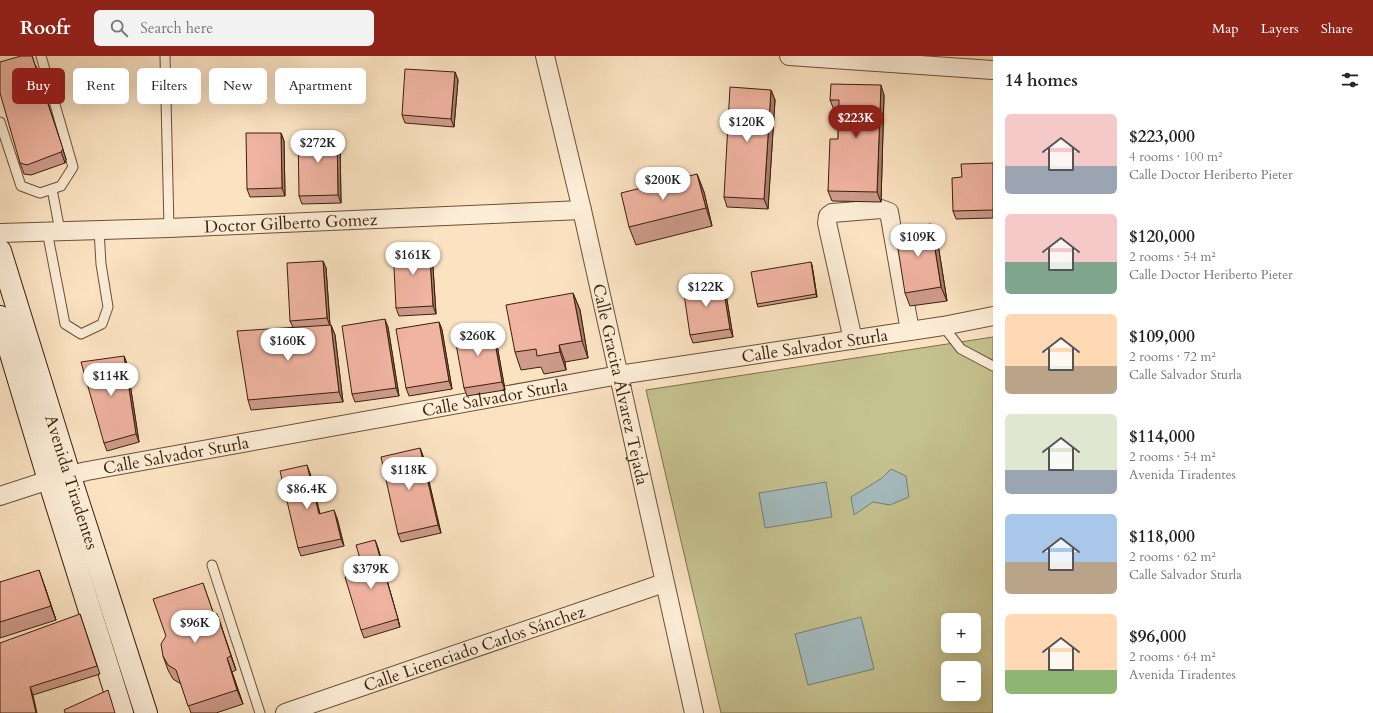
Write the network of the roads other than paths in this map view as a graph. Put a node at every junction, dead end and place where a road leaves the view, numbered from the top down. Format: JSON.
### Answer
{"nodes":[{"id":1,"x":41,"y":56,"type":"edge"},
{"id":2,"x":165,"y":56,"type":"edge"},
{"id":3,"x":545,"y":56,"type":"edge"},
{"id":4,"x":789,"y":56,"type":"edge"},
{"id":5,"x":993,"y":70,"type":"edge"},
{"id":6,"x":0,"y":122,"type":"edge"},
{"id":7,"x":52,"y":189,"type":"junction"},
{"id":8,"x":582,"y":210,"type":"junction"},
{"id":9,"x":169,"y":228,"type":"junction"},
{"id":10,"x":99,"y":230,"type":"junction"},
{"id":11,"x":53,"y":231,"type":"junction"},
{"id":12,"x":0,"y":233,"type":"edge"},
{"id":13,"x":0,"y":250,"type":"edge"},
{"id":14,"x":993,"y":316,"type":"edge"},
{"id":15,"x":0,"y":317,"type":"edge"},
{"id":16,"x":943,"y":326,"type":"junction"},
{"id":17,"x":910,"y":331,"type":"junction"},
{"id":18,"x":853,"y":340,"type":"junction"},
{"id":19,"x":993,"y":366,"type":"edge"},
{"id":20,"x":619,"y":376,"type":"junction"},
{"id":21,"x":59,"y":477,"type":"junction"},
{"id":22,"x":0,"y":496,"type":"edge"},
{"id":23,"x":212,"y":566,"type":"dead end"},
{"id":24,"x":664,"y":583,"type":"junction"},
{"id":25,"x":122,"y":713,"type":"edge"},
{"id":26,"x":146,"y":713,"type":"edge"},
{"id":27,"x":260,"y":713,"type":"edge"},
{"id":28,"x":285,"y":713,"type":"edge"},
{"id":29,"x":694,"y":713,"type":"edge"}],
"edges":[{"from":1,"to":7,"type":"lane"},
{"from":2,"to":9,"type":"lane"},
{"from":3,"to":8,"type":"street","name":"Calle Gracita Álvarez Tejada"},
{"from":4,"to":5,"type":"street"},
{"from":6,"to":7,"type":"lane"},
{"from":7,"to":11,"type":"lane"},
{"from":8,"to":9,"type":"street","name":"Doctor Gilberto Gomez"},
{"from":8,"to":20,"type":"street","name":"Calle Gracita Álvarez Tejada"},
{"from":9,"to":10,"type":"street","name":"Doctor Gilberto Gomez"},
{"from":10,"to":11,"type":"street","name":"Doctor Gilberto Gomez"},
{"from":10,"to":11,"type":"lane"},
{"from":11,"to":12,"type":"street","name":"Doctor Gilberto Gomez"},
{"from":13,"to":21,"type":"main road","name":"Avenida Tiradentes"},
{"from":14,"to":16,"type":"street","name":"Calle Salvador Sturla"},
{"from":15,"to":21,"type":"main road","name":"Avenida Tiradentes"},
{"from":16,"to":17,"type":"street","name":"Calle Salvador Sturla"},
{"from":16,"to":19,"type":"lane"},
{"from":17,"to":18,"type":"street","name":"Calle Salvador Sturla"},
{"from":17,"to":18,"type":"street"},
{"from":18,"to":20,"type":"street","name":"Calle Salvador Sturla"},
{"from":20,"to":21,"type":"street","name":"Calle Salvador Sturla"},
{"from":20,"to":24,"type":"street","name":"Calle Gracita Álvarez Tejada"},
{"from":21,"to":22,"type":"street","name":"Calle Salvador Sturla"},
{"from":21,"to":25,"type":"main road","name":"Avenida Tiradentes"},
{"from":21,"to":26,"type":"main road","name":"Avenida Tiradentes"},
{"from":23,"to":27,"type":"lane"},
{"from":24,"to":28,"type":"street","name":"Calle Licenciado Carlos Sánchez"},
{"from":24,"to":29,"type":"street","name":"Calle Gracita Álvarez Tejada"}]}
